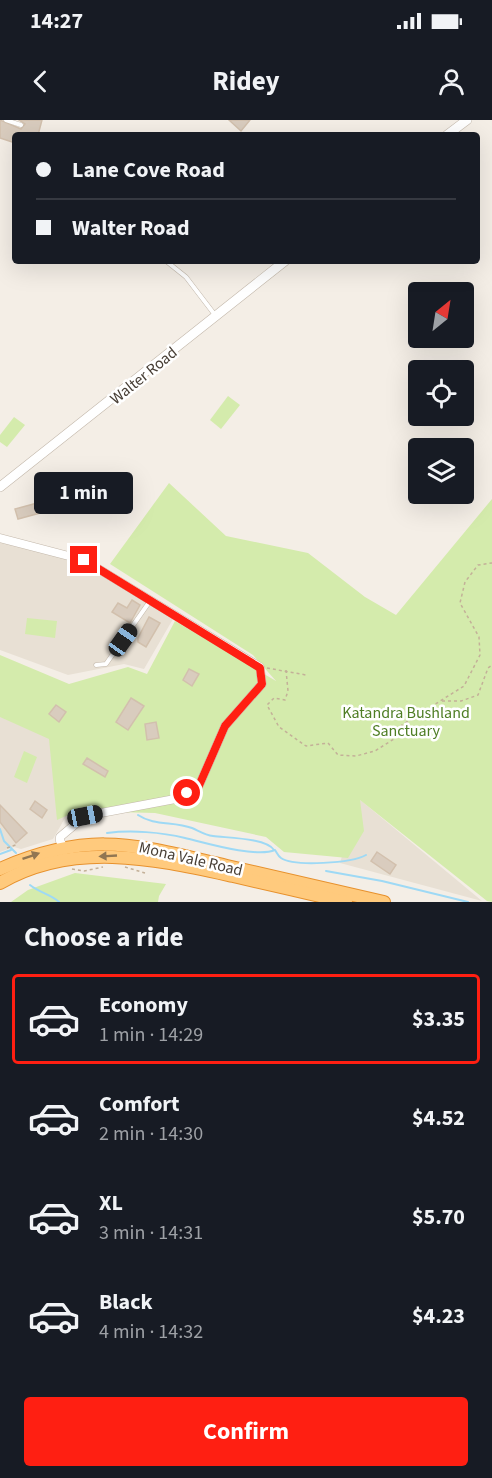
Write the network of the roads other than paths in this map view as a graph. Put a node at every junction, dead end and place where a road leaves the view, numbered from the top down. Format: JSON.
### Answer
{"nodes":[{"id":1,"x":6,"y":120,"type":"edge"},
{"id":2,"x":467,"y":120,"type":"edge"},
{"id":3,"x":21,"y":125,"type":"dead end"},
{"id":4,"x":451,"y":132,"type":"edge"},
{"id":5,"x":170,"y":264,"type":"edge"},
{"id":6,"x":281,"y":264,"type":"edge"},
{"id":7,"x":216,"y":316,"type":"junction"},
{"id":8,"x":0,"y":487,"type":"edge"},
{"id":9,"x":0,"y":538,"type":"edge"},
{"id":10,"x":150,"y":600,"type":"junction"},
{"id":11,"x":96,"y":665,"type":"dead end"},
{"id":12,"x":64,"y":847,"type":"junction"},
{"id":13,"x":0,"y":869,"type":"edge"},
{"id":14,"x":0,"y":883,"type":"edge"},
{"id":15,"x":346,"y":902,"type":"edge"},
{"id":16,"x":384,"y":902,"type":"edge"}],
"edges":[{"from":1,"to":3,"type":"lane"},
{"from":2,"to":4,"type":"street"},
{"from":5,"to":7,"type":"lane"},
{"from":6,"to":7,"type":"street","name":"Walter Road"},
{"from":7,"to":8,"type":"street","name":"Walter Road"},
{"from":9,"to":10,"type":"street"},
{"from":10,"to":11,"type":"lane"},
{"from":10,"to":12,"type":"street"},
{"from":13,"to":12,"type":"highway","name":"Mona Vale Road","one_way":true},
{"from":12,"to":16,"type":"highway","name":"Mona Vale Road"},
{"from":15,"to":14,"type":"highway","name":"Mona Vale Road","one_way":true}]}
